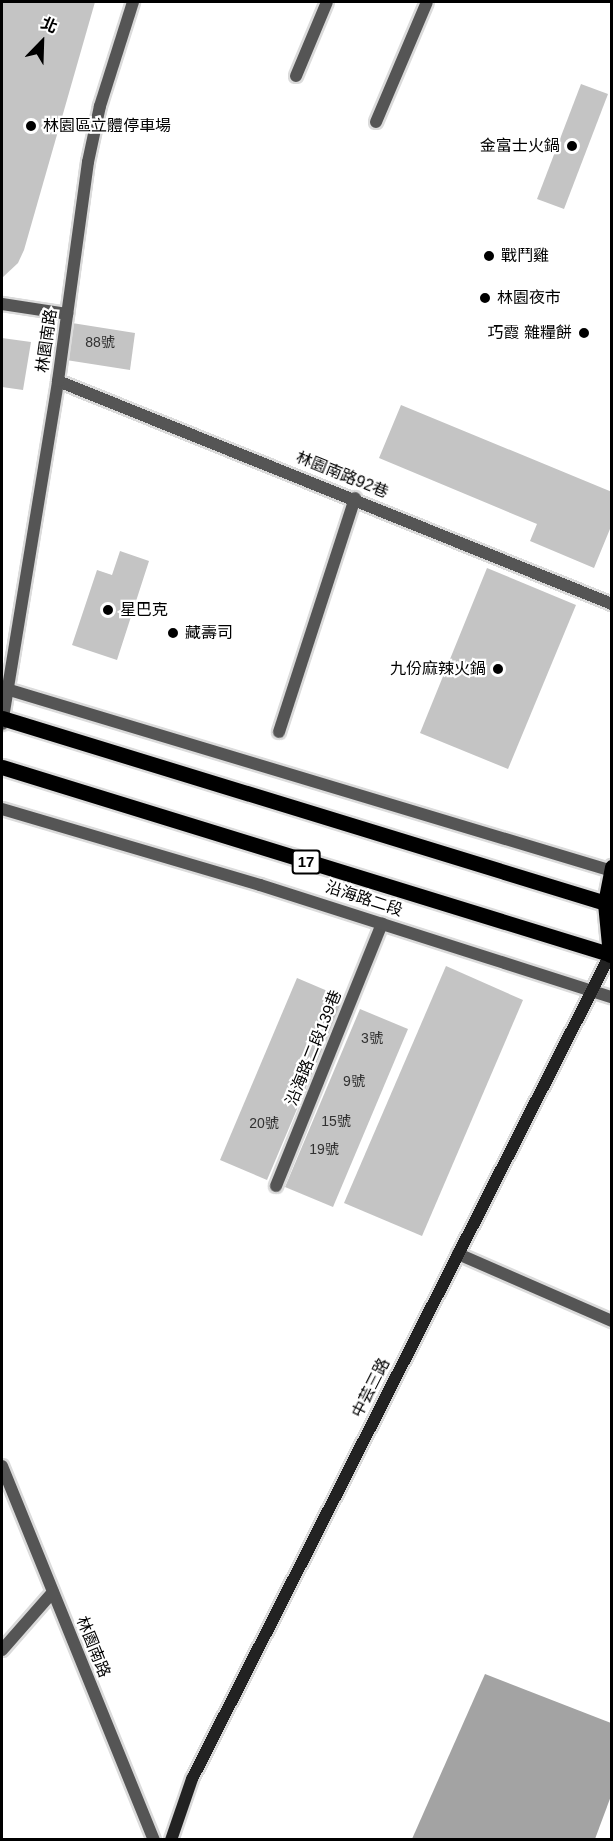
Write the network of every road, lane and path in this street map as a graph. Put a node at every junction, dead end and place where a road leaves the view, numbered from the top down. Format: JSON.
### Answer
{"nodes":[{"id":1,"x":133,"y":2,"type":"edge"},
{"id":2,"x":327,"y":2,"type":"edge"},
{"id":3,"x":427,"y":2,"type":"edge"},
{"id":4,"x":296,"y":76,"type":"dead end"},
{"id":5,"x":376,"y":122,"type":"dead end"},
{"id":6,"x":2,"y":304,"type":"edge"},
{"id":7,"x":67,"y":315,"type":"junction"},
{"id":8,"x":58,"y":381,"type":"junction"},
{"id":9,"x":355,"y":498,"type":"junction"},
{"id":10,"x":612,"y":604,"type":"edge"},
{"id":11,"x":5,"y":689,"type":"edge"},
{"id":12,"x":2,"y":720,"type":"edge"},
{"id":13,"x":279,"y":732,"type":"dead end"},
{"id":14,"x":2,"y":767,"type":"edge"},
{"id":15,"x":2,"y":809,"type":"edge"},
{"id":16,"x":611,"y":870,"type":"edge"},
{"id":17,"x":608,"y":904,"type":"edge"},
{"id":18,"x":382,"y":924,"type":"junction"},
{"id":19,"x":611,"y":954,"type":"edge"},
{"id":20,"x":590,"y":991,"type":"junction"},
{"id":21,"x":612,"y":997,"type":"edge"},
{"id":22,"x":276,"y":1186,"type":"dead end"},
{"id":23,"x":458,"y":1254,"type":"junction"},
{"id":24,"x":612,"y":1321,"type":"edge"},
{"id":25,"x":2,"y":1466,"type":"edge"},
{"id":26,"x":53,"y":1592,"type":"junction"},
{"id":27,"x":2,"y":1650,"type":"edge"},
{"id":28,"x":154,"y":1839,"type":"edge"},
{"id":29,"x":171,"y":1839,"type":"edge"}],
"edges":[{"from":1,"to":7,"type":"street","name":"林園南路"},
{"from":2,"to":4,"type":"street"},
{"from":3,"to":5,"type":"street"},
{"from":6,"to":7,"type":"street"},
{"from":7,"to":8,"type":"street","name":"林園南路"},
{"from":8,"to":9,"type":"street","name":"林園南路92巷"},
{"from":8,"to":11,"type":"street","name":"林園南路"},
{"from":9,"to":10,"type":"street","name":"林園南路92巷"},
{"from":9,"to":13,"type":"street"},
{"from":11,"to":12,"type":"street","name":"林園南路"},
{"from":11,"to":16,"type":"street"},
{"from":12,"to":17,"type":"main road"},
{"from":14,"to":19,"type":"main road","name":"沿海路二段","number":"17"},
{"from":15,"to":18,"type":"street","name":"沿海路二段"},
{"from":16,"to":17,"type":"main road"},
{"from":17,"to":19,"type":"main road"},
{"from":18,"to":20,"type":"street","name":"沿海路二段"},
{"from":18,"to":22,"type":"street","name":"沿海路二段139巷"},
{"from":19,"to":20,"type":"street","name":"中芸三路"},
{"from":20,"to":21,"type":"street","name":"沿海路二段"},
{"from":20,"to":23,"type":"street","name":"中芸三路"},
{"from":23,"to":24,"type":"street"},
{"from":23,"to":29,"type":"street","name":"中芸三路"},
{"from":25,"to":26,"type":"street","name":"林園南路"},
{"from":26,"to":27,"type":"street"},
{"from":26,"to":28,"type":"street","name":"林園南路"}]}
